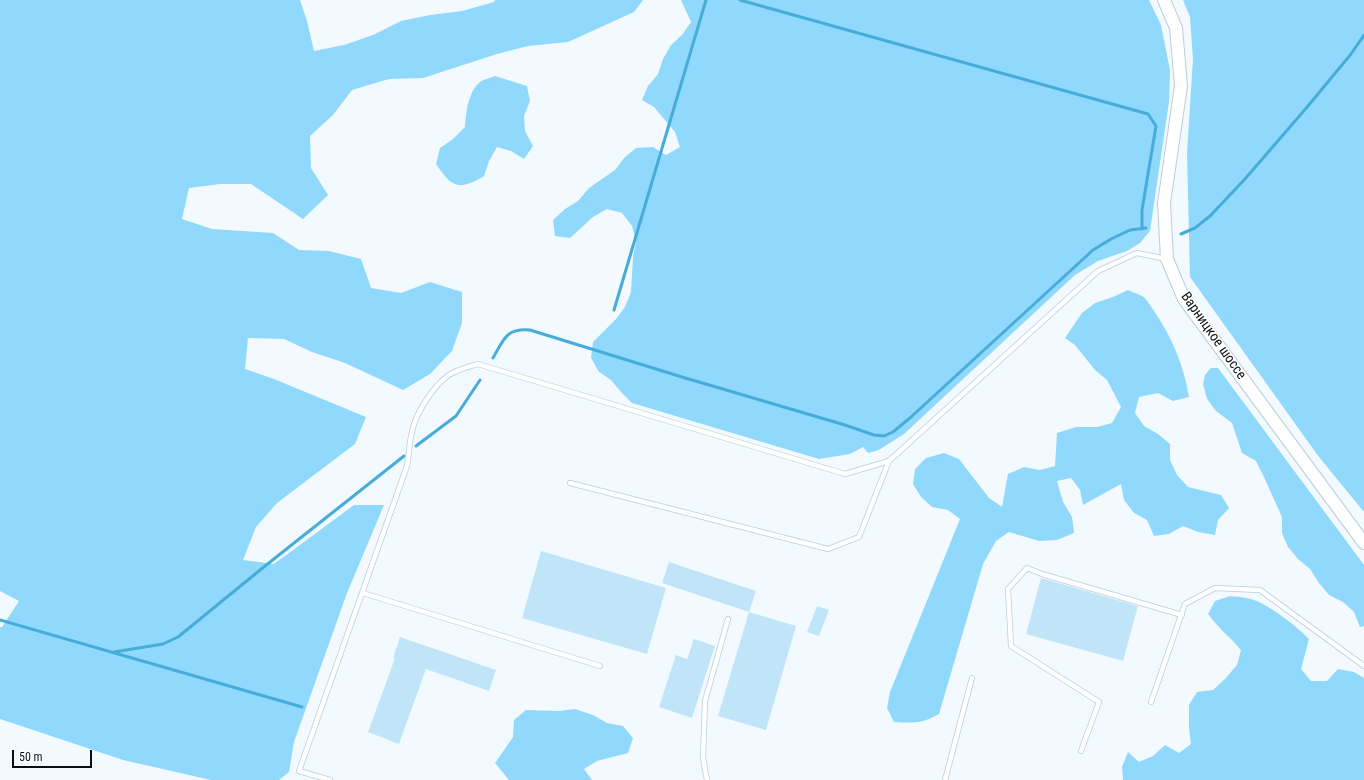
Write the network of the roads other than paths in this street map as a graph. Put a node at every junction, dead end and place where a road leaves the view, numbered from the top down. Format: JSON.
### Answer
{"nodes":[{"id":1,"x":1164,"y":0,"type":"edge"},
{"id":2,"x":1167,"y":259,"type":"junction"},
{"id":3,"x":889,"y":461,"type":"junction"},
{"id":4,"x":570,"y":483,"type":"dead end"},
{"id":5,"x":1364,"y":543,"type":"edge"},
{"id":6,"x":363,"y":593,"type":"junction"},
{"id":7,"x":1182,"y":614,"type":"junction"},
{"id":8,"x":728,"y":619,"type":"dead end"},
{"id":9,"x":600,"y":666,"type":"dead end"},
{"id":10,"x":1364,"y":666,"type":"edge"},
{"id":11,"x":972,"y":678,"type":"dead end"},
{"id":12,"x":1151,"y":702,"type":"dead end"},
{"id":13,"x":1081,"y":751,"type":"dead end"},
{"id":14,"x":330,"y":780,"type":"edge"},
{"id":15,"x":707,"y":780,"type":"edge"},
{"id":16,"x":945,"y":780,"type":"edge"}],
"edges":[{"from":1,"to":2,"type":"street","name":"Варницкое шоссе"},
{"from":2,"to":3,"type":"lane"},
{"from":2,"to":5,"type":"street","name":"Варницкое шоссе"},
{"from":3,"to":4,"type":"lane"},
{"from":3,"to":6,"type":"lane"},
{"from":6,"to":9,"type":"lane"},
{"from":6,"to":14,"type":"lane"},
{"from":7,"to":10,"type":"lane"},
{"from":7,"to":12,"type":"lane"},
{"from":7,"to":13,"type":"lane"},
{"from":8,"to":15,"type":"lane"},
{"from":11,"to":16,"type":"lane"}]}
